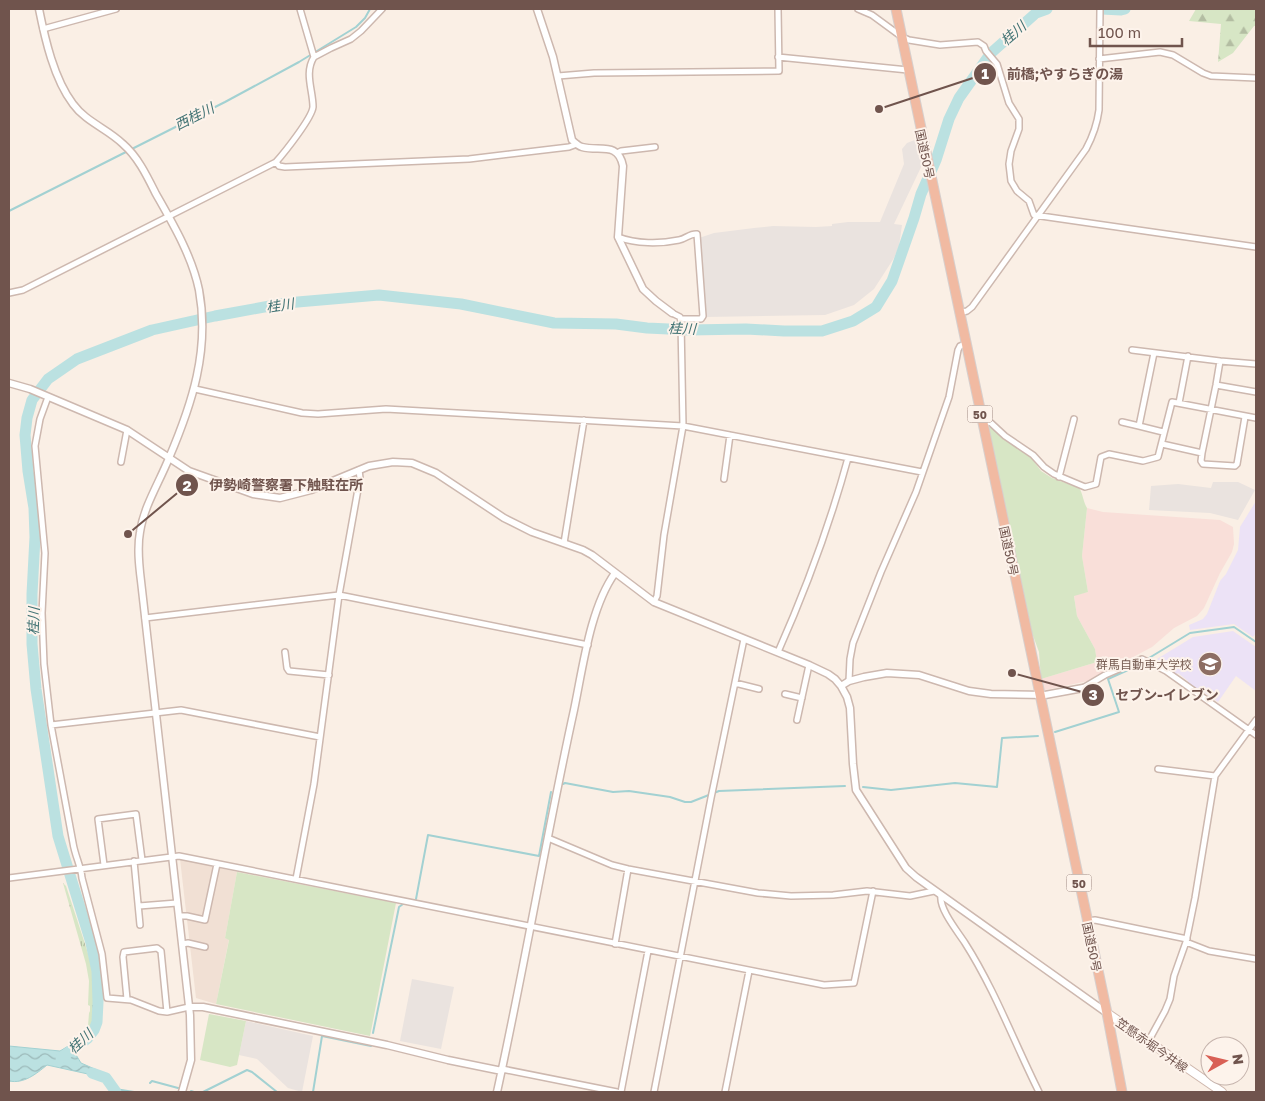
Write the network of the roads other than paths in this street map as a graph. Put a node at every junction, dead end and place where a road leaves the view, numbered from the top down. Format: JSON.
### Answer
{"nodes":[{"id":1,"x":39,"y":9,"type":"edge"},
{"id":2,"x":116,"y":9,"type":"edge"},
{"id":3,"x":300,"y":9,"type":"edge"},
{"id":4,"x":382,"y":9,"type":"edge"},
{"id":5,"x":537,"y":9,"type":"edge"},
{"id":6,"x":778,"y":9,"type":"edge"},
{"id":7,"x":858,"y":9,"type":"edge"},
{"id":8,"x":896,"y":9,"type":"edge"},
{"id":9,"x":1100,"y":12,"type":"edge"},
{"id":10,"x":43,"y":29,"type":"junction"},
{"id":11,"x":902,"y":37,"type":"junction"},
{"id":12,"x":313,"y":54,"type":"junction"},
{"id":13,"x":778,"y":56,"type":"junction"},
{"id":14,"x":1099,"y":58,"type":"junction"},
{"id":15,"x":908,"y":70,"type":"junction"},
{"id":16,"x":558,"y":76,"type":"junction"},
{"id":17,"x":1256,"y":78,"type":"edge"},
{"id":18,"x":577,"y":144,"type":"junction"},
{"id":19,"x":654,"y":147,"type":"dead end"},
{"id":20,"x":617,"y":153,"type":"junction"},
{"id":21,"x":276,"y":162,"type":"junction"},
{"id":22,"x":169,"y":216,"type":"junction"},
{"id":23,"x":1038,"y":216,"type":"junction"},
{"id":24,"x":618,"y":237,"type":"junction"},
{"id":25,"x":1256,"y":247,"type":"edge"},
{"id":26,"x":9,"y":293,"type":"edge"},
{"id":27,"x":672,"y":313,"type":"joint"},
{"id":28,"x":958,"y":313,"type":"junction"},
{"id":29,"x":681,"y":321,"type":"junction"},
{"id":30,"x":965,"y":344,"type":"junction"},
{"id":31,"x":1132,"y":350,"type":"dead end"},
{"id":32,"x":1154,"y":353,"type":"junction"},
{"id":33,"x":1188,"y":356,"type":"junction"},
{"id":34,"x":1220,"y":361,"type":"junction"},
{"id":35,"x":1256,"y":364,"type":"edge"},
{"id":36,"x":9,"y":383,"type":"edge"},
{"id":37,"x":1216,"y":385,"type":"junction"},
{"id":38,"x":195,"y":389,"type":"junction"},
{"id":39,"x":1256,"y":392,"type":"edge"},
{"id":40,"x":47,"y":396,"type":"junction"},
{"id":41,"x":1179,"y":403,"type":"junction"},
{"id":42,"x":1211,"y":410,"type":"junction"},
{"id":43,"x":1246,"y":417,"type":"junction"},
{"id":44,"x":1256,"y":418,"type":"edge"},
{"id":45,"x":584,"y":420,"type":"junction"},
{"id":46,"x":981,"y":420,"type":"junction"},
{"id":47,"x":1074,"y":420,"type":"dead end"},
{"id":48,"x":1122,"y":422,"type":"dead end"},
{"id":49,"x":683,"y":426,"type":"junction"},
{"id":50,"x":1139,"y":426,"type":"junction"},
{"id":51,"x":127,"y":430,"type":"junction"},
{"id":52,"x":1164,"y":432,"type":"junction"},
{"id":53,"x":730,"y":435,"type":"junction"},
{"id":54,"x":1162,"y":444,"type":"junction"},
{"id":55,"x":1202,"y":453,"type":"junction"},
{"id":56,"x":170,"y":457,"type":"junction"},
{"id":57,"x":848,"y":458,"type":"junction"},
{"id":58,"x":121,"y":462,"type":"dead end"},
{"id":59,"x":358,"y":470,"type":"junction"},
{"id":60,"x":922,"y":472,"type":"junction"},
{"id":61,"x":1059,"y":477,"type":"junction"},
{"id":62,"x":724,"y":479,"type":"dead end"},
{"id":63,"x":564,"y":543,"type":"junction"},
{"id":64,"x":615,"y":573,"type":"junction"},
{"id":65,"x":340,"y":595,"type":"junction"},
{"id":66,"x":654,"y":602,"type":"junction"},
{"id":67,"x":145,"y":618,"type":"junction"},
{"id":68,"x":744,"y":639,"type":"junction"},
{"id":69,"x":588,"y":645,"type":"junction"},
{"id":70,"x":285,"y":652,"type":"dead end"},
{"id":71,"x":778,"y":652,"type":"junction"},
{"id":72,"x":809,"y":665,"type":"junction"},
{"id":73,"x":329,"y":675,"type":"junction"},
{"id":74,"x":849,"y":682,"type":"junction"},
{"id":75,"x":735,"y":683,"type":"junction"},
{"id":76,"x":841,"y":686,"type":"junction"},
{"id":77,"x":1083,"y":688,"type":"joint"},
{"id":78,"x":759,"y":689,"type":"dead end"},
{"id":79,"x":785,"y":694,"type":"dead end"},
{"id":80,"x":1039,"y":694,"type":"junction"},
{"id":81,"x":802,"y":698,"type":"junction"},
{"id":82,"x":156,"y":712,"type":"junction"},
{"id":83,"x":797,"y":720,"type":"dead end"},
{"id":84,"x":1256,"y":720,"type":"edge"},
{"id":85,"x":51,"y":725,"type":"junction"},
{"id":86,"x":1250,"y":730,"type":"junction"},
{"id":87,"x":1256,"y":735,"type":"edge"},
{"id":88,"x":320,"y":737,"type":"junction"},
{"id":89,"x":1158,"y":769,"type":"dead end"},
{"id":90,"x":1215,"y":776,"type":"junction"},
{"id":91,"x":548,"y":838,"type":"junction"},
{"id":92,"x":171,"y":856,"type":"junction"},
{"id":93,"x":142,"y":860,"type":"junction"},
{"id":94,"x":134,"y":861,"type":"junction"},
{"id":95,"x":217,"y":864,"type":"junction"},
{"id":96,"x":104,"y":865,"type":"junction"},
{"id":97,"x":79,"y":869,"type":"junction"},
{"id":98,"x":628,"y":869,"type":"junction"},
{"id":99,"x":9,"y":878,"type":"edge"},
{"id":100,"x":296,"y":879,"type":"junction"},
{"id":101,"x":694,"y":881,"type":"junction"},
{"id":102,"x":873,"y":891,"type":"junction"},
{"id":103,"x":934,"y":891,"type":"junction"},
{"id":104,"x":941,"y":896,"type":"junction"},
{"id":105,"x":177,"y":903,"type":"junction"},
{"id":106,"x":139,"y":906,"type":"junction"},
{"id":107,"x":179,"y":916,"type":"junction"},
{"id":108,"x":1087,"y":921,"type":"junction"},
{"id":109,"x":140,"y":925,"type":"dead end"},
{"id":110,"x":530,"y":927,"type":"junction"},
{"id":111,"x":1186,"y":941,"type":"junction"},
{"id":112,"x":182,"y":944,"type":"junction"},
{"id":113,"x":615,"y":944,"type":"junction"},
{"id":114,"x":205,"y":947,"type":"dead end"},
{"id":115,"x":648,"y":951,"type":"junction"},
{"id":116,"x":680,"y":957,"type":"junction"},
{"id":117,"x":1256,"y":959,"type":"edge"},
{"id":118,"x":749,"y":971,"type":"junction"},
{"id":119,"x":127,"y":999,"type":"junction"},
{"id":120,"x":189,"y":1007,"type":"junction"},
{"id":121,"x":167,"y":1012,"type":"junction"},
{"id":122,"x":1107,"y":1014,"type":"junction"},
{"id":123,"x":1148,"y":1042,"type":"junction"},
{"id":124,"x":502,"y":1070,"type":"junction"},
{"id":125,"x":182,"y":1092,"type":"edge"},
{"id":126,"x":497,"y":1092,"type":"edge"},
{"id":127,"x":618,"y":1092,"type":"edge"},
{"id":128,"x":621,"y":1092,"type":"edge"},
{"id":129,"x":654,"y":1092,"type":"edge"},
{"id":130,"x":725,"y":1092,"type":"edge"},
{"id":131,"x":1038,"y":1092,"type":"edge"},
{"id":132,"x":1122,"y":1092,"type":"edge"},
{"id":133,"x":1222,"y":1092,"type":"edge"}],
"edges":[{"from":1,"to":10,"type":"street"},
{"from":2,"to":10,"type":"street"},
{"from":3,"to":12,"type":"street"},
{"from":4,"to":12,"type":"street"},
{"from":5,"to":16,"type":"street"},
{"from":6,"to":13,"type":"street"},
{"from":7,"to":11,"type":"street"},
{"from":8,"to":11,"type":"highway","name":"国道50号","number":"50"},
{"from":9,"to":14,"type":"street"},
{"from":10,"to":22,"type":"street"},
{"from":11,"to":15,"type":"highway","name":"国道50号","number":"50"},
{"from":11,"to":23,"type":"street"},
{"from":12,"to":21,"type":"street"},
{"from":13,"to":15,"type":"street"},
{"from":13,"to":16,"type":"street"},
{"from":14,"to":17,"type":"street"},
{"from":14,"to":23,"type":"street"},
{"from":15,"to":28,"type":"highway","name":"国道50号","number":"50"},
{"from":16,"to":18,"type":"street"},
{"from":18,"to":20,"type":"street"},
{"from":18,"to":21,"type":"street"},
{"from":19,"to":20,"type":"street"},
{"from":20,"to":24,"type":"street"},
{"from":21,"to":22,"type":"street"},
{"from":22,"to":26,"type":"street"},
{"from":22,"to":38,"type":"street"},
{"from":23,"to":25,"type":"street"},
{"from":23,"to":28,"type":"street"},
{"from":24,"to":27,"type":"street"},
{"from":24,"to":29,"type":"street"},
{"from":27,"to":29,"type":"street"},
{"from":28,"to":30,"type":"highway","name":"国道50号","number":"50"},
{"from":29,"to":49,"type":"street"},
{"from":30,"to":46,"type":"highway","name":"国道50号","number":"50"},
{"from":30,"to":60,"type":"street"},
{"from":31,"to":32,"type":"street"},
{"from":32,"to":33,"type":"street"},
{"from":32,"to":50,"type":"street"},
{"from":33,"to":34,"type":"street"},
{"from":33,"to":41,"type":"street"},
{"from":34,"to":35,"type":"street"},
{"from":34,"to":37,"type":"street"},
{"from":36,"to":40,"type":"street"},
{"from":37,"to":39,"type":"street"},
{"from":37,"to":42,"type":"street"},
{"from":38,"to":45,"type":"street"},
{"from":38,"to":56,"type":"street"},
{"from":40,"to":51,"type":"street"},
{"from":40,"to":85,"type":"street"},
{"from":41,"to":42,"type":"street"},
{"from":41,"to":52,"type":"street"},
{"from":42,"to":43,"type":"street"},
{"from":42,"to":55,"type":"street"},
{"from":43,"to":44,"type":"street"},
{"from":43,"to":55,"type":"street"},
{"from":45,"to":49,"type":"street"},
{"from":45,"to":63,"type":"street"},
{"from":46,"to":61,"type":"street"},
{"from":46,"to":80,"type":"highway","name":"国道50号","number":"50"},
{"from":47,"to":61,"type":"street"},
{"from":48,"to":50,"type":"street"},
{"from":49,"to":53,"type":"street"},
{"from":49,"to":66,"type":"street"},
{"from":50,"to":52,"type":"street"},
{"from":51,"to":56,"type":"street"},
{"from":51,"to":58,"type":"street"},
{"from":52,"to":54,"type":"street"},
{"from":53,"to":57,"type":"street"},
{"from":53,"to":62,"type":"street"},
{"from":54,"to":55,"type":"street"},
{"from":54,"to":61,"type":"street"},
{"from":56,"to":59,"type":"street"},
{"from":56,"to":67,"type":"street"},
{"from":57,"to":60,"type":"street"},
{"from":57,"to":71,"type":"street"},
{"from":59,"to":63,"type":"street"},
{"from":59,"to":65,"type":"street"},
{"from":60,"to":74,"type":"street"},
{"from":63,"to":64,"type":"street"},
{"from":64,"to":66,"type":"street"},
{"from":64,"to":69,"type":"street"},
{"from":65,"to":67,"type":"street"},
{"from":65,"to":69,"type":"street"},
{"from":65,"to":73,"type":"street"},
{"from":66,"to":68,"type":"street"},
{"from":67,"to":82,"type":"street"},
{"from":68,"to":71,"type":"street"},
{"from":68,"to":75,"type":"street"},
{"from":69,"to":91,"type":"street"},
{"from":70,"to":73,"type":"street"},
{"from":71,"to":72,"type":"street"},
{"from":72,"to":76,"type":"street"},
{"from":72,"to":81,"type":"street"},
{"from":73,"to":88,"type":"street"},
{"from":74,"to":76,"type":"street"},
{"from":74,"to":80,"type":"street"},
{"from":75,"to":78,"type":"street"},
{"from":75,"to":101,"type":"street"},
{"from":76,"to":103,"type":"street"},
{"from":77,"to":80,"type":"street"},
{"from":77,"to":86,"type":"street"},
{"from":79,"to":81,"type":"street"},
{"from":80,"to":108,"type":"highway","name":"国道50号","number":"50"},
{"from":81,"to":83,"type":"street"},
{"from":82,"to":85,"type":"street"},
{"from":82,"to":88,"type":"street"},
{"from":82,"to":92,"type":"street"},
{"from":84,"to":86,"type":"street"},
{"from":85,"to":97,"type":"street"},
{"from":86,"to":87,"type":"street"},
{"from":86,"to":90,"type":"street"},
{"from":88,"to":100,"type":"street"},
{"from":89,"to":90,"type":"street"},
{"from":90,"to":111,"type":"street"},
{"from":91,"to":98,"type":"street"},
{"from":91,"to":110,"type":"street"},
{"from":92,"to":93,"type":"street"},
{"from":92,"to":95,"type":"street"},
{"from":92,"to":105,"type":"street"},
{"from":93,"to":94,"type":"street"},
{"from":93,"to":96,"type":"street"},
{"from":94,"to":96,"type":"street"},
{"from":94,"to":106,"type":"street"},
{"from":95,"to":100,"type":"street"},
{"from":95,"to":107,"type":"street"},
{"from":96,"to":97,"type":"street"},
{"from":97,"to":99,"type":"street"},
{"from":97,"to":119,"type":"street"},
{"from":98,"to":101,"type":"street"},
{"from":98,"to":113,"type":"street"},
{"from":100,"to":110,"type":"street"},
{"from":101,"to":102,"type":"street"},
{"from":101,"to":116,"type":"street"},
{"from":102,"to":103,"type":"street"},
{"from":102,"to":118,"type":"street"},
{"from":103,"to":104,"type":"street"},
{"from":104,"to":122,"type":"street"},
{"from":104,"to":131,"type":"street"},
{"from":105,"to":106,"type":"street"},
{"from":105,"to":107,"type":"street"},
{"from":106,"to":109,"type":"street"},
{"from":107,"to":112,"type":"street"},
{"from":108,"to":111,"type":"street"},
{"from":108,"to":122,"type":"highway","name":"国道50号","number":"50"},
{"from":110,"to":113,"type":"street"},
{"from":110,"to":124,"type":"street"},
{"from":111,"to":117,"type":"street"},
{"from":111,"to":123,"type":"street"},
{"from":112,"to":114,"type":"street"},
{"from":112,"to":120,"type":"street"},
{"from":113,"to":115,"type":"street"},
{"from":115,"to":116,"type":"street"},
{"from":115,"to":128,"type":"street"},
{"from":116,"to":118,"type":"street"},
{"from":116,"to":129,"type":"street"},
{"from":118,"to":130,"type":"street"},
{"from":119,"to":121,"type":"street"},
{"from":119,"to":121,"type":"street"},
{"from":120,"to":121,"type":"street"},
{"from":120,"to":124,"type":"street"},
{"from":120,"to":125,"type":"street"},
{"from":122,"to":123,"type":"main road","name":"笠懸赤堀今井線"},
{"from":122,"to":132,"type":"highway","name":"国道50号","number":"50"},
{"from":123,"to":133,"type":"main road","name":"笠懸赤堀今井線"},
{"from":124,"to":126,"type":"street"},
{"from":124,"to":127,"type":"street"}]}
